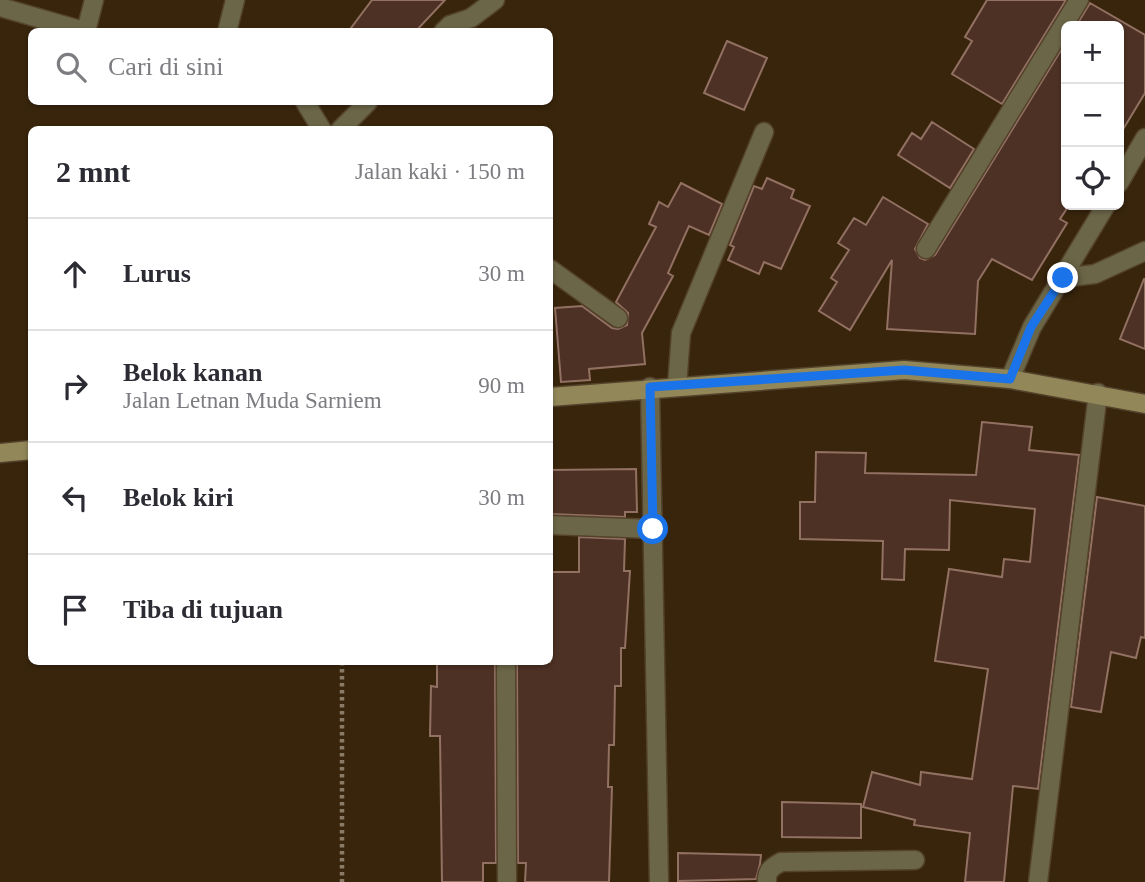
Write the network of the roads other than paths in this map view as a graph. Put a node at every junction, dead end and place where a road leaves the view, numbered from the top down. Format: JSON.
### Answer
{"nodes":[{"id":1,"x":94,"y":0,"type":"edge"},
{"id":2,"x":235,"y":0,"type":"edge"},
{"id":3,"x":495,"y":0,"type":"edge"},
{"id":4,"x":1079,"y":0,"type":"edge"},
{"id":5,"x":0,"y":7,"type":"edge"},
{"id":6,"x":76,"y":28,"type":"edge"},
{"id":7,"x":88,"y":28,"type":"edge"},
{"id":8,"x":228,"y":28,"type":"edge"},
{"id":9,"x":447,"y":28,"type":"edge"},
{"id":10,"x":306,"y":105,"type":"edge"},
{"id":11,"x":365,"y":105,"type":"edge"},
{"id":12,"x":317,"y":126,"type":"edge"},
{"id":13,"x":344,"y":126,"type":"edge"},
{"id":14,"x":764,"y":132,"type":"dead end"},
{"id":15,"x":1145,"y":138,"type":"edge"},
{"id":16,"x":1124,"y":174,"type":"edge"},
{"id":17,"x":1103,"y":210,"type":"edge"},
{"id":18,"x":926,"y":249,"type":"dead end"},
{"id":19,"x":1145,"y":251,"type":"edge"},
{"id":20,"x":553,"y":272,"type":"edge"},
{"id":21,"x":1063,"y":278,"type":"junction"},
{"id":22,"x":618,"y":318,"type":"dead end"},
{"id":23,"x":1010,"y":379,"type":"junction"},
{"id":24,"x":677,"y":386,"type":"junction"},
{"id":25,"x":650,"y":387,"type":"junction"},
{"id":26,"x":1098,"y":393,"type":"junction"},
{"id":27,"x":553,"y":397,"type":"edge"},
{"id":28,"x":1145,"y":404,"type":"edge"},
{"id":29,"x":28,"y":450,"type":"edge"},
{"id":30,"x":0,"y":453,"type":"edge"},
{"id":31,"x":553,"y":525,"type":"edge"},
{"id":32,"x":653,"y":529,"type":"junction"},
{"id":33,"x":506,"y":665,"type":"edge"},
{"id":34,"x":915,"y":860,"type":"dead end"},
{"id":35,"x":507,"y":882,"type":"edge"},
{"id":36,"x":659,"y":882,"type":"edge"},
{"id":37,"x":767,"y":882,"type":"edge"},
{"id":38,"x":1038,"y":882,"type":"edge"}],
"edges":[{"from":1,"to":7,"type":"street"},
{"from":2,"to":8,"type":"street"},
{"from":3,"to":9,"type":"street"},
{"from":4,"to":18,"type":"street"},
{"from":5,"to":6,"type":"street"},
{"from":10,"to":12,"type":"street"},
{"from":11,"to":13,"type":"street"},
{"from":14,"to":24,"type":"street"},
{"from":15,"to":16,"type":"street"},
{"from":17,"to":21,"type":"street"},
{"from":19,"to":21,"type":"street"},
{"from":20,"to":22,"type":"street"},
{"from":21,"to":23,"type":"street"},
{"from":23,"to":24,"type":"main road"},
{"from":23,"to":26,"type":"main road"},
{"from":24,"to":25,"type":"main road"},
{"from":25,"to":27,"type":"main road"},
{"from":25,"to":32,"type":"street"},
{"from":26,"to":28,"type":"main road"},
{"from":26,"to":38,"type":"street"},
{"from":29,"to":30,"type":"main road"},
{"from":31,"to":32,"type":"street"},
{"from":32,"to":36,"type":"street"},
{"from":33,"to":35,"type":"street"},
{"from":34,"to":37,"type":"street"}]}
